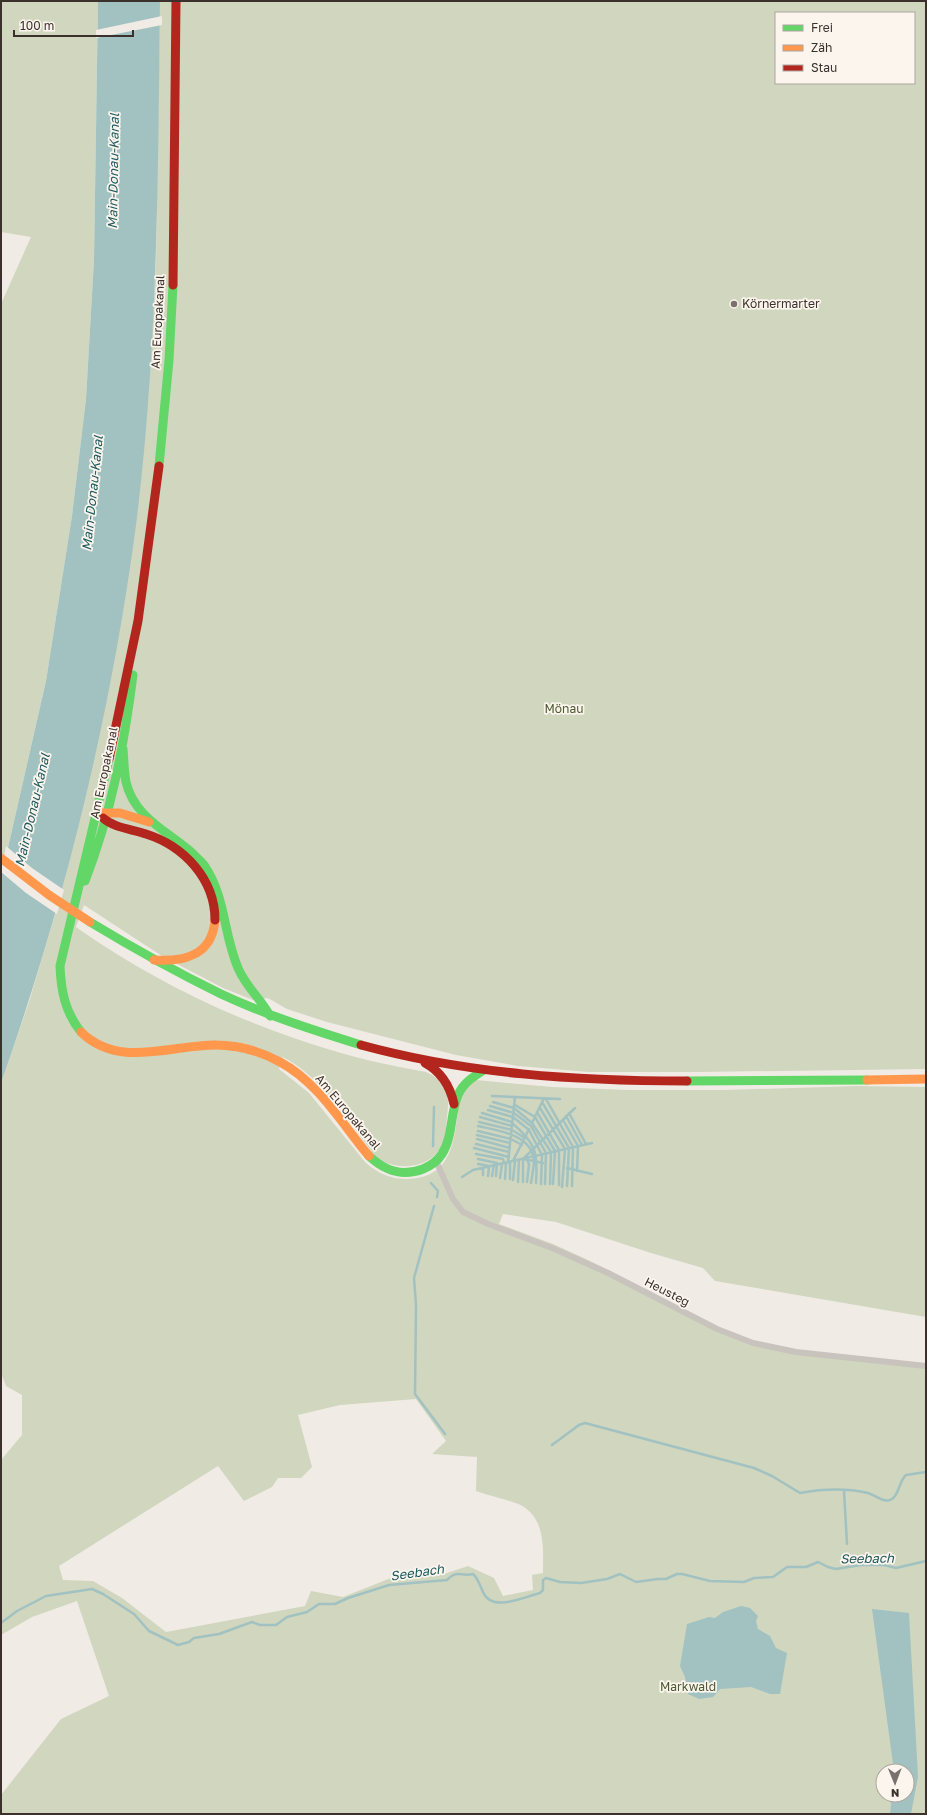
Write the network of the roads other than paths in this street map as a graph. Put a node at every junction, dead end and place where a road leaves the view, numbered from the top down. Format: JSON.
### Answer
{"nodes":[{"id":1,"x":176,"y":1,"type":"edge"},
{"id":2,"x":135,"y":641,"type":"junction"},
{"id":3,"x":123,"y":749,"type":"junction"},
{"id":4,"x":102,"y":816,"type":"junction"},
{"id":5,"x":150,"y":822,"type":"junction"},
{"id":6,"x":1,"y":858,"type":"edge"},
{"id":7,"x":150,"y":959,"type":"junction"},
{"id":8,"x":270,"y":1016,"type":"junction"},
{"id":9,"x":422,"y":1060,"type":"junction"},
{"id":10,"x":484,"y":1070,"type":"junction"},
{"id":11,"x":926,"y":1079,"type":"edge"},
{"id":12,"x":454,"y":1104,"type":"junction"},
{"id":13,"x":437,"y":1163,"type":"junction"},
{"id":14,"x":926,"y":1366,"type":"edge"}],
"edges":[{"from":1,"to":2,"type":"main road","name":"Am Europakanal"},
{"from":2,"to":3,"type":"main road","name":"Am Europakanal"},
{"from":2,"to":4,"type":"main road","name":"Am Europakanal"},
{"from":3,"to":4,"type":"main road","name":"Am Europakanal"},
{"from":3,"to":5,"type":"main road"},
{"from":4,"to":5,"type":"main road"},
{"from":4,"to":7,"type":"main road"},
{"from":4,"to":13,"type":"main road","name":"Am Europakanal"},
{"from":5,"to":8,"type":"main road"},
{"from":6,"to":7,"type":"main road","bridge":true},
{"from":7,"to":8,"type":"main road"},
{"from":8,"to":9,"type":"main road"},
{"from":9,"to":10,"type":"main road"},
{"from":9,"to":12,"type":"main road"},
{"from":10,"to":11,"type":"main road"},
{"from":10,"to":12,"type":"main road"},
{"from":12,"to":13,"type":"main road"},
{"from":13,"to":14,"type":"street","name":"Heusteg"}]}
